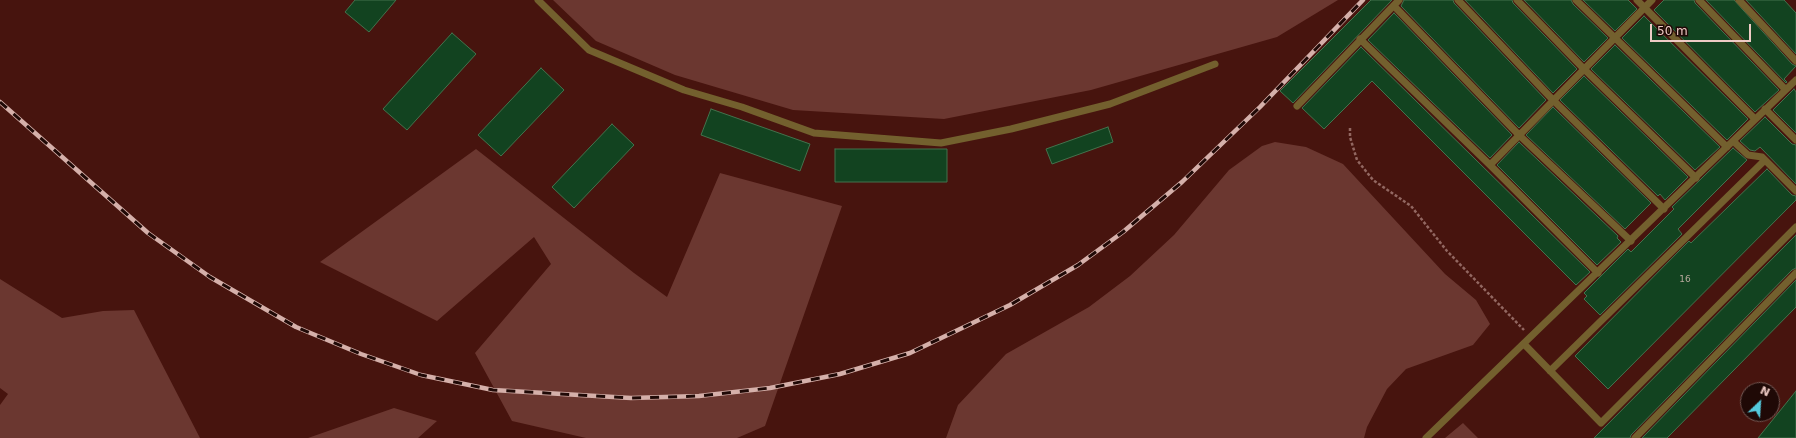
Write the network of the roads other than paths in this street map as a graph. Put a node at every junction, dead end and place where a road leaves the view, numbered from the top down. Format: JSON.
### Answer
{"nodes":[{"id":1,"x":538,"y":0,"type":"edge"},
{"id":2,"x":1458,"y":0,"type":"edge"},
{"id":3,"x":1517,"y":0,"type":"edge"},
{"id":4,"x":1576,"y":0,"type":"edge"},
{"id":5,"x":1638,"y":0,"type":"edge"},
{"id":6,"x":1652,"y":0,"type":"edge"},
{"id":7,"x":1699,"y":0,"type":"edge"},
{"id":8,"x":1738,"y":0,"type":"edge"},
{"id":9,"x":1396,"y":3,"type":"edge"},
{"id":10,"x":1645,"y":7,"type":"junction"},
{"id":11,"x":1360,"y":39,"type":"junction"},
{"id":12,"x":1614,"y":39,"type":"junction"},
{"id":13,"x":1796,"y":62,"type":"edge"},
{"id":14,"x":1215,"y":64,"type":"dead end"},
{"id":15,"x":1584,"y":69,"type":"junction"},
{"id":16,"x":1796,"y":80,"type":"edge"},
{"id":17,"x":1785,"y":89,"type":"junction"},
{"id":18,"x":1553,"y":100,"type":"junction"},
{"id":19,"x":1297,"y":106,"type":"dead end"},
{"id":20,"x":1765,"y":109,"type":"junction"},
{"id":21,"x":1755,"y":119,"type":"junction"},
{"id":22,"x":1519,"y":135,"type":"junction"},
{"id":23,"x":1796,"y":140,"type":"edge"},
{"id":24,"x":1733,"y":141,"type":"junction"},
{"id":25,"x":1727,"y":147,"type":"junction"},
{"id":26,"x":1765,"y":160,"type":"junction"},
{"id":27,"x":1490,"y":165,"type":"junction"},
{"id":28,"x":1696,"y":178,"type":"junction"},
{"id":29,"x":1796,"y":191,"type":"edge"},
{"id":30,"x":1664,"y":209,"type":"junction"},
{"id":31,"x":1796,"y":227,"type":"edge"},
{"id":32,"x":1631,"y":241,"type":"junction"},
{"id":33,"x":1598,"y":273,"type":"junction"},
{"id":34,"x":1796,"y":273,"type":"edge"},
{"id":35,"x":1524,"y":344,"type":"junction"},
{"id":36,"x":1550,"y":371,"type":"junction"},
{"id":37,"x":1426,"y":438,"type":"edge"},
{"id":38,"x":1635,"y":438,"type":"edge"}],
"edges":[{"from":1,"to":14,"type":"lane"},
{"from":2,"to":18,"type":"lane"},
{"from":3,"to":15,"type":"lane"},
{"from":4,"to":12,"type":"lane"},
{"from":5,"to":10,"type":"lane"},
{"from":6,"to":10,"type":"lane"},
{"from":7,"to":17,"type":"lane"},
{"from":8,"to":13,"type":"lane"},
{"from":9,"to":11,"type":"lane"},
{"from":9,"to":22,"type":"lane"},
{"from":10,"to":12,"type":"lane"},
{"from":10,"to":21,"type":"lane"},
{"from":11,"to":19,"type":"lane"},
{"from":11,"to":27,"type":"lane"},
{"from":12,"to":15,"type":"lane"},
{"from":12,"to":25,"type":"lane"},
{"from":15,"to":18,"type":"lane"},
{"from":15,"to":28,"type":"lane"},
{"from":16,"to":17,"type":"lane"},
{"from":17,"to":20,"type":"lane"},
{"from":18,"to":22,"type":"lane"},
{"from":18,"to":30,"type":"lane"},
{"from":20,"to":21,"type":"lane"},
{"from":20,"to":23,"type":"lane"},
{"from":21,"to":24,"type":"lane"},
{"from":22,"to":27,"type":"lane"},
{"from":22,"to":32,"type":"lane"},
{"from":24,"to":25,"type":"lane"},
{"from":24,"to":26,"type":"lane"},
{"from":25,"to":28,"type":"lane"},
{"from":26,"to":29,"type":"lane"},
{"from":26,"to":36,"type":"lane"},
{"from":27,"to":33,"type":"lane"},
{"from":28,"to":30,"type":"lane"},
{"from":30,"to":32,"type":"lane"},
{"from":31,"to":36,"type":"lane"},
{"from":32,"to":33,"type":"lane"},
{"from":33,"to":35,"type":"lane"},
{"from":34,"to":38,"type":"lane"},
{"from":35,"to":36,"type":"lane"},
{"from":35,"to":37,"type":"lane"}]}
